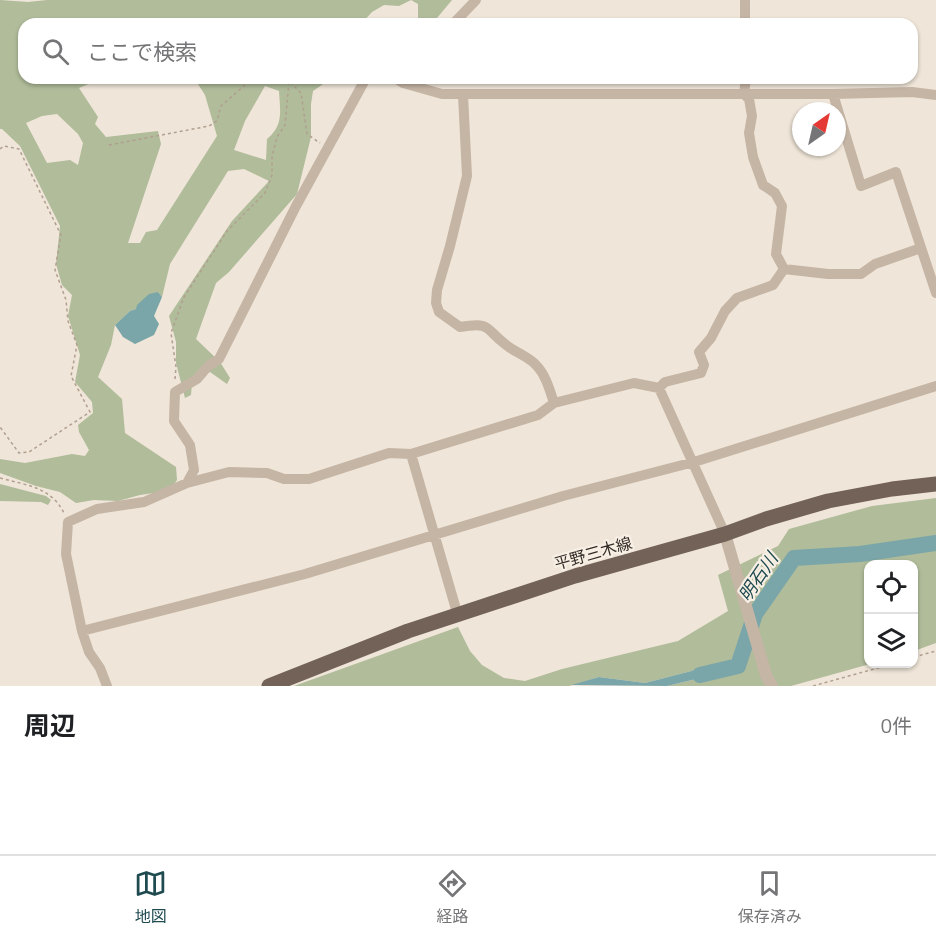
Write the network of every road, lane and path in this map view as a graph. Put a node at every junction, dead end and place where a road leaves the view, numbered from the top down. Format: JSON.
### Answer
{"nodes":[{"id":1,"x":476,"y":0,"type":"edge"},
{"id":2,"x":745,"y":0,"type":"edge"},
{"id":3,"x":459,"y":18,"type":"edge"},
{"id":4,"x":746,"y":18,"type":"edge"},
{"id":5,"x":246,"y":84,"type":"edge"},
{"id":6,"x":289,"y":84,"type":"edge"},
{"id":7,"x":291,"y":84,"type":"edge"},
{"id":8,"x":363,"y":84,"type":"edge"},
{"id":9,"x":410,"y":84,"type":"edge"},
{"id":10,"x":745,"y":84,"type":"edge"},
{"id":11,"x":744,"y":94,"type":"junction"},
{"id":12,"x":833,"y":94,"type":"junction"},
{"id":13,"x":463,"y":95,"type":"junction"},
{"id":14,"x":936,"y":95,"type":"edge"},
{"id":15,"x":109,"y":145,"type":"dead end"},
{"id":16,"x":328,"y":148,"type":"junction"},
{"id":17,"x":0,"y":149,"type":"edge"},
{"id":18,"x":921,"y":248,"type":"junction"},
{"id":19,"x":784,"y":269,"type":"junction"},
{"id":20,"x":936,"y":293,"type":"edge"},
{"id":21,"x":936,"y":386,"type":"edge"},
{"id":22,"x":659,"y":388,"type":"junction"},
{"id":23,"x":175,"y":392,"type":"junction"},
{"id":24,"x":555,"y":403,"type":"junction"},
{"id":25,"x":0,"y":427,"type":"edge"},
{"id":26,"x":411,"y":453,"type":"junction"},
{"id":27,"x":694,"y":462,"type":"junction"},
{"id":28,"x":0,"y":478,"type":"edge"},
{"id":29,"x":187,"y":483,"type":"junction"},
{"id":30,"x":936,"y":484,"type":"edge"},
{"id":31,"x":68,"y":522,"type":"junction"},
{"id":32,"x":434,"y":534,"type":"junction"},
{"id":33,"x":727,"y":538,"type":"junction"},
{"id":34,"x":458,"y":616,"type":"junction"},
{"id":35,"x":82,"y":631,"type":"junction"},
{"id":36,"x":936,"y":651,"type":"edge"},
{"id":37,"x":918,"y":656,"type":"edge"},
{"id":38,"x":875,"y":668,"type":"edge"},
{"id":39,"x":107,"y":686,"type":"edge"},
{"id":40,"x":269,"y":686,"type":"edge"},
{"id":41,"x":772,"y":686,"type":"edge"},
{"id":42,"x":813,"y":686,"type":"edge"}],
"edges":[{"from":1,"to":3,"type":"street"},
{"from":2,"to":4,"type":"street"},
{"from":5,"to":15,"type":"path"},
{"from":6,"to":23,"type":"path"},
{"from":7,"to":16,"type":"path"},
{"from":8,"to":16,"type":"street"},
{"from":9,"to":13,"type":"street"},
{"from":10,"to":11,"type":"street"},
{"from":11,"to":12,"type":"street"},
{"from":11,"to":13,"type":"street"},
{"from":11,"to":19,"type":"street"},
{"from":12,"to":14,"type":"street"},
{"from":12,"to":18,"type":"street"},
{"from":13,"to":24,"type":"street"},
{"from":16,"to":23,"type":"street"},
{"from":17,"to":25,"type":"path"},
{"from":18,"to":19,"type":"street"},
{"from":18,"to":20,"type":"street"},
{"from":19,"to":22,"type":"street"},
{"from":21,"to":27,"type":"street"},
{"from":22,"to":24,"type":"street"},
{"from":22,"to":27,"type":"street"},
{"from":23,"to":29,"type":"street"},
{"from":24,"to":26,"type":"street"},
{"from":26,"to":29,"type":"street"},
{"from":26,"to":32,"type":"street"},
{"from":27,"to":32,"type":"street"},
{"from":27,"to":33,"type":"street"},
{"from":28,"to":31,"type":"path"},
{"from":29,"to":31,"type":"street"},
{"from":30,"to":33,"type":"main road","name":"平野三木線"},
{"from":31,"to":35,"type":"street"},
{"from":32,"to":34,"type":"street"},
{"from":32,"to":35,"type":"street"},
{"from":33,"to":34,"type":"main road","name":"平野三木線"},
{"from":33,"to":41,"type":"street"},
{"from":34,"to":40,"type":"main road","name":"平野三木線"},
{"from":35,"to":39,"type":"street"},
{"from":36,"to":37,"type":"path"},
{"from":38,"to":42,"type":"path"}]}
